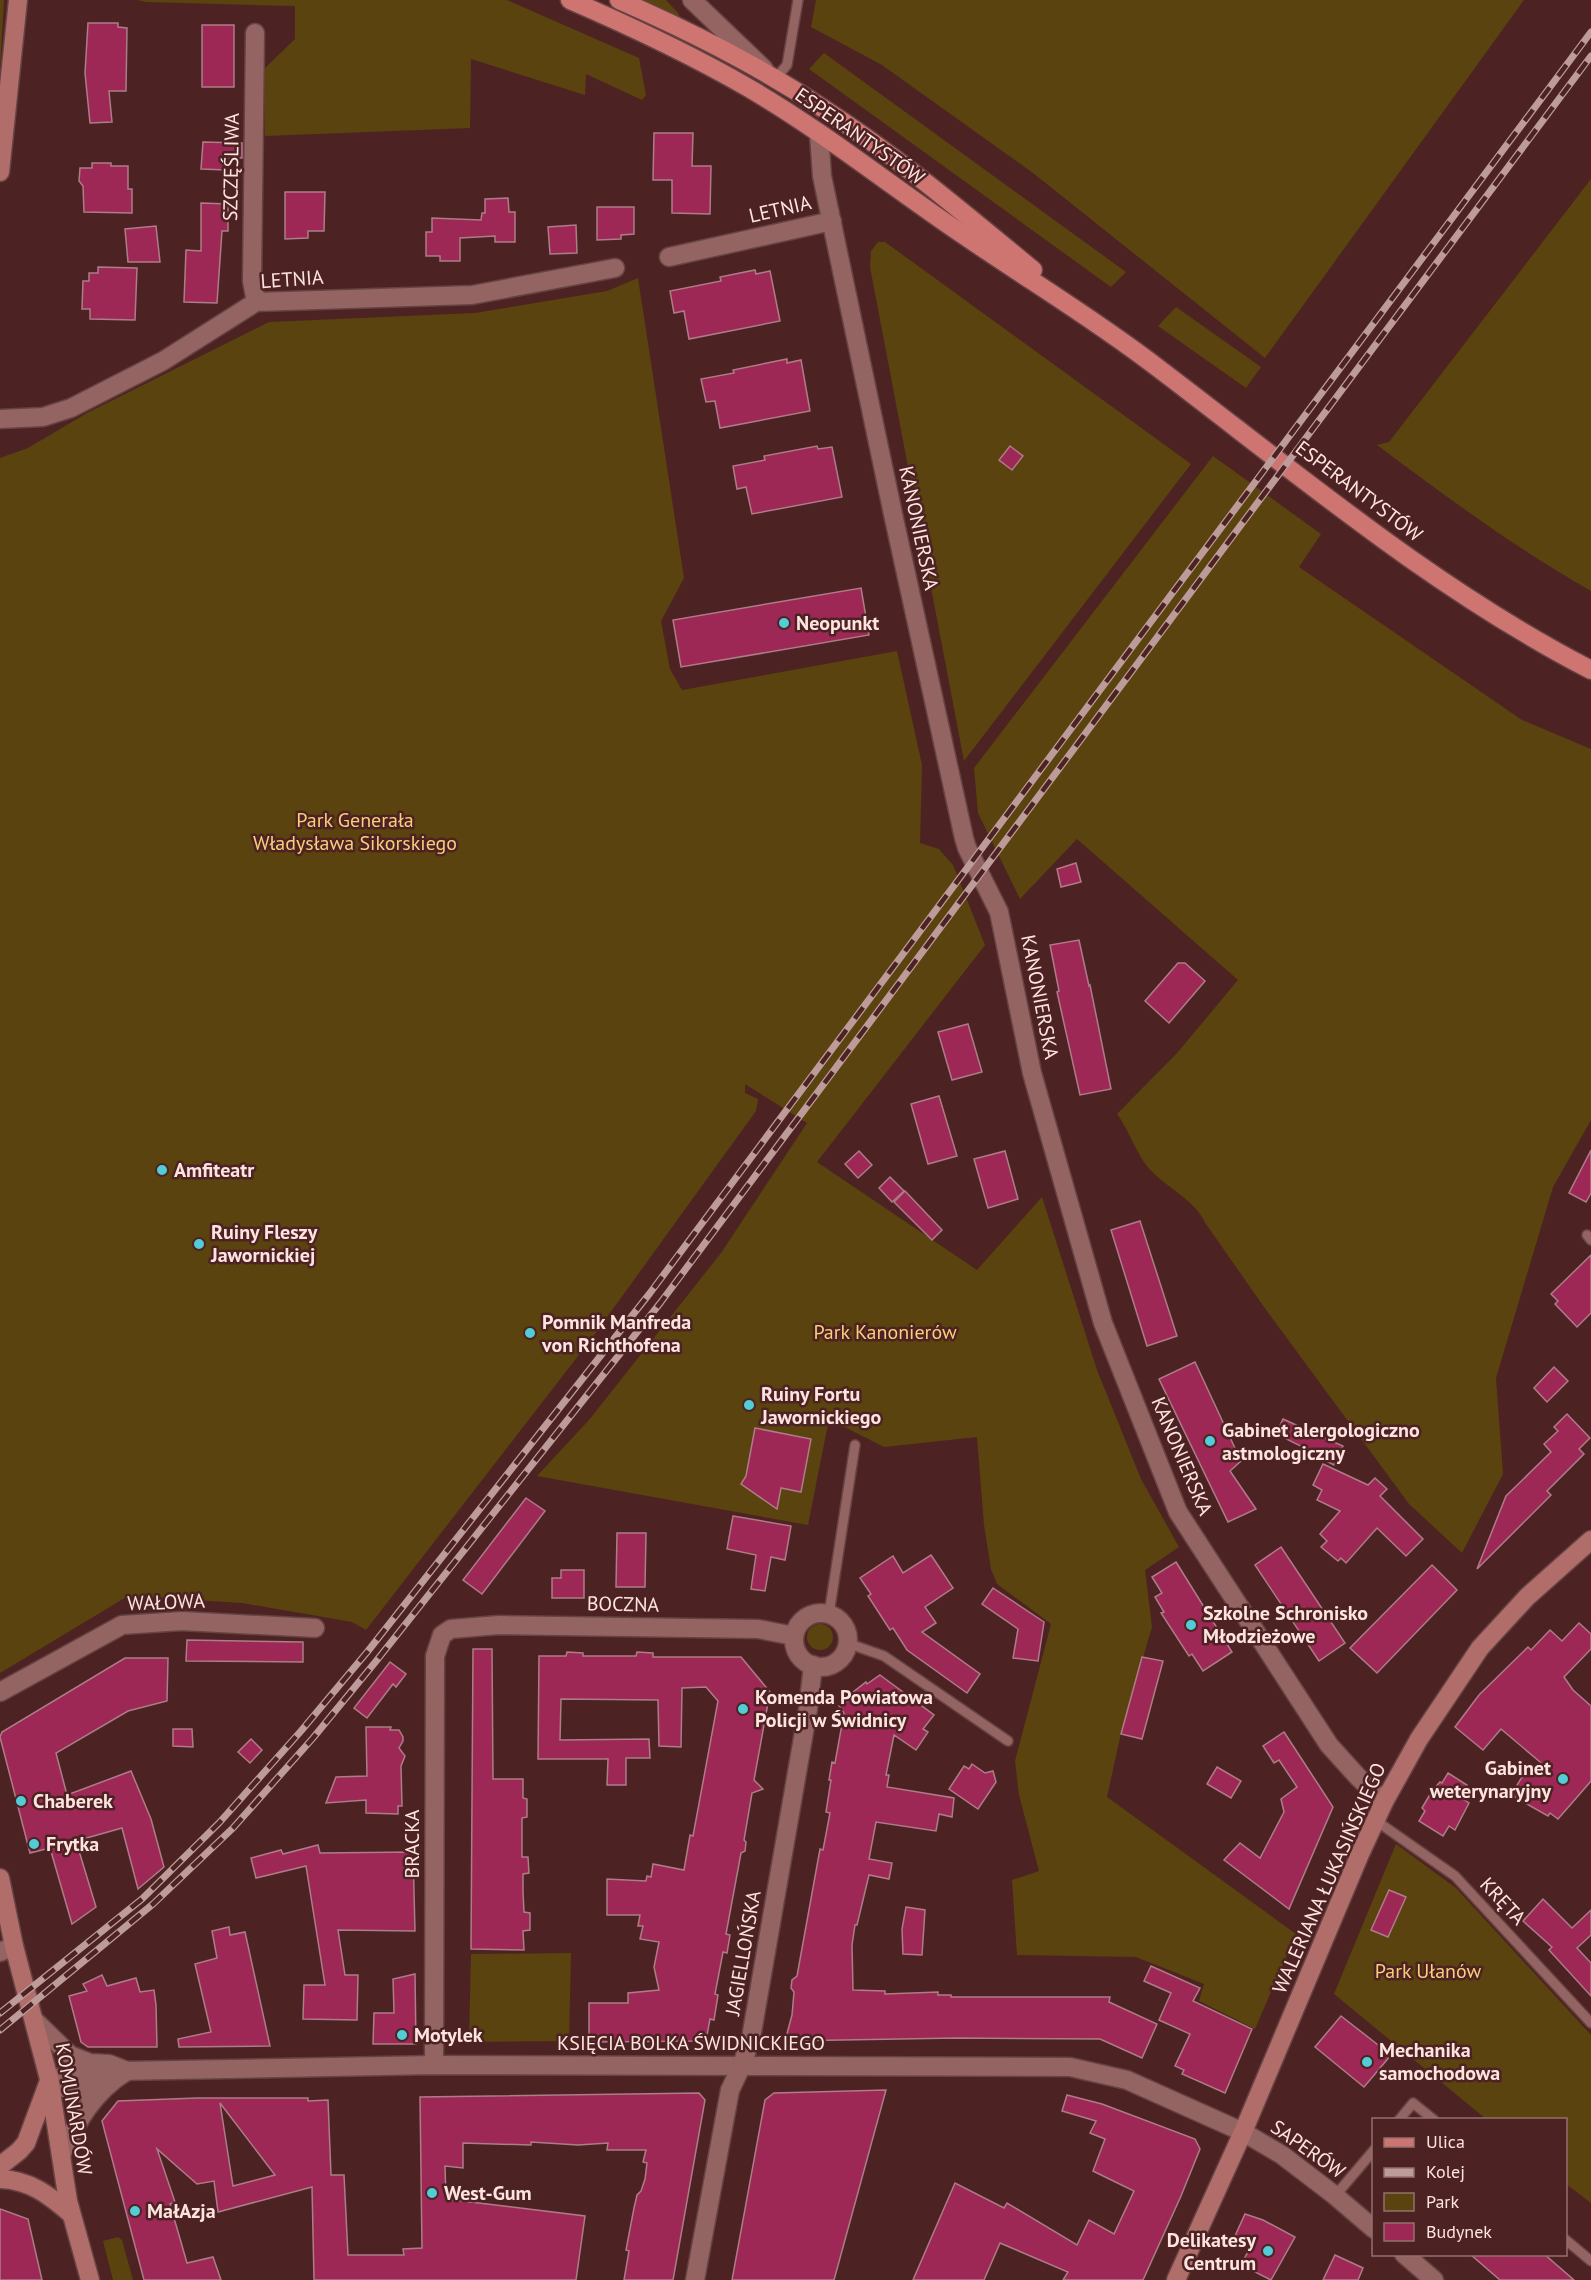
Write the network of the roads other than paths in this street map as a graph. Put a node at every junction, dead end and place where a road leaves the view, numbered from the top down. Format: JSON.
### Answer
{"nodes":[{"id":1,"x":18,"y":0,"type":"edge"},
{"id":2,"x":619,"y":0,"type":"edge"},
{"id":3,"x":692,"y":0,"type":"edge"},
{"id":4,"x":798,"y":0,"type":"edge"},
{"id":5,"x":576,"y":1,"type":"edge"},
{"id":6,"x":255,"y":33,"type":"dead end"},
{"id":7,"x":773,"y":77,"type":"junction"},
{"id":8,"x":819,"y":134,"type":"junction"},
{"id":9,"x":0,"y":172,"type":"edge"},
{"id":10,"x":832,"y":221,"type":"junction"},
{"id":11,"x":669,"y":257,"type":"dead end"},
{"id":12,"x":615,"y":268,"type":"dead end"},
{"id":13,"x":256,"y":302,"type":"junction"},
{"id":14,"x":1110,"y":332,"type":"junction"},
{"id":15,"x":0,"y":419,"type":"edge"},
{"id":16,"x":1591,"y":670,"type":"edge"},
{"id":17,"x":855,"y":1445,"type":"dead end"},
{"id":18,"x":1588,"y":1548,"type":"edge"},
{"id":19,"x":829,"y":1614,"type":"junction"},
{"id":20,"x":315,"y":1628,"type":"dead end"},
{"id":21,"x":452,"y":1629,"type":"joint"},
{"id":22,"x":794,"y":1636,"type":"junction"},
{"id":23,"x":848,"y":1643,"type":"junction"},
{"id":24,"x":813,"y":1665,"type":"junction"},
{"id":25,"x":0,"y":1692,"type":"edge"},
{"id":26,"x":1008,"y":1741,"type":"dead end"},
{"id":27,"x":1384,"y":1802,"type":"junction"},
{"id":28,"x":1375,"y":1820,"type":"junction"},
{"id":29,"x":0,"y":1878,"type":"edge"},
{"id":30,"x":0,"y":1915,"type":"edge"},
{"id":31,"x":7,"y":1949,"type":"edge"},
{"id":32,"x":34,"y":2020,"type":"junction"},
{"id":33,"x":1591,"y":2023,"type":"edge"},
{"id":34,"x":434,"y":2065,"type":"junction"},
{"id":35,"x":742,"y":2065,"type":"junction"},
{"id":36,"x":121,"y":2074,"type":"junction"},
{"id":37,"x":49,"y":2079,"type":"junction"},
{"id":38,"x":1401,"y":2118,"type":"edge"},
{"id":39,"x":1432,"y":2118,"type":"edge"},
{"id":40,"x":1243,"y":2132,"type":"junction"},
{"id":41,"x":1372,"y":2152,"type":"edge"},
{"id":42,"x":61,"y":2155,"type":"junction"},
{"id":43,"x":0,"y":2166,"type":"edge"},
{"id":44,"x":0,"y":2179,"type":"edge"},
{"id":45,"x":1335,"y":2196,"type":"junction"},
{"id":46,"x":71,"y":2214,"type":"junction"},
{"id":47,"x":1372,"y":2227,"type":"edge"},
{"id":48,"x":1567,"y":2241,"type":"edge"},
{"id":49,"x":1406,"y":2256,"type":"edge"},
{"id":50,"x":1591,"y":2261,"type":"edge"},
{"id":51,"x":90,"y":2280,"type":"edge"},
{"id":52,"x":695,"y":2280,"type":"edge"},
{"id":53,"x":1176,"y":2280,"type":"edge"},
{"id":54,"x":1434,"y":2280,"type":"edge"}],
"edges":[{"from":1,"to":9,"type":"street"},
{"from":2,"to":7,"type":"main road","name":"ESPERANTYSTÓW"},
{"from":3,"to":7,"type":"street"},
{"from":4,"to":7,"type":"lane"},
{"from":5,"to":8,"type":"main road","name":"ESPERANTYSTÓW"},
{"from":6,"to":13,"type":"street","name":"SZCZĘŚLIWA"},
{"from":7,"to":14,"type":"main road","name":"ESPERANTYSTÓW"},
{"from":8,"to":10,"type":"street","name":"KANONIERSKA"},
{"from":8,"to":14,"type":"main road","name":"ESPERANTYSTÓW"},
{"from":10,"to":11,"type":"street","name":"LETNIA"},
{"from":10,"to":27,"type":"street","name":"KANONIERSKA"},
{"from":12,"to":13,"type":"street","name":"LETNIA"},
{"from":13,"to":15,"type":"street","name":"LETNIA"},
{"from":14,"to":16,"type":"main road","name":"ESPERANTYSTÓW"},
{"from":17,"to":19,"type":"lane"},
{"from":18,"to":27,"type":"street","name":"WALERIANA ŁUKASIŃSKIEGO"},
{"from":19,"to":22,"type":"street"},
{"from":19,"to":23,"type":"street"},
{"from":20,"to":25,"type":"street","name":"WAŁOWA"},
{"from":21,"to":22,"type":"street","name":"BOCZNA"},
{"from":21,"to":34,"type":"street","name":"BRACKA"},
{"from":22,"to":24,"type":"street"},
{"from":23,"to":24,"type":"street"},
{"from":23,"to":26,"type":"lane"},
{"from":24,"to":35,"type":"street","name":"JAGIELLOŃSKA"},
{"from":27,"to":28,"type":"street","name":"WALERIANA ŁUKASIŃSKIEGO"},
{"from":28,"to":33,"type":"lane","name":"KRĘTA"},
{"from":28,"to":40,"type":"street","name":"WALERIANA ŁUKASIŃSKIEGO"},
{"from":29,"to":31,"type":"street","name":"KOMUNARDÓW"},
{"from":30,"to":31,"type":"street","name":"KOMUNARDÓW"},
{"from":31,"to":32,"type":"street","name":"KOMUNARDÓW"},
{"from":32,"to":36,"type":"street","name":"KSIĘCIA BOLKA ŚWIDNICKIEGO"},
{"from":32,"to":37,"type":"street","name":"KOMUNARDÓW"},
{"from":34,"to":35,"type":"street","name":"KSIĘCIA BOLKA ŚWIDNICKIEGO"},
{"from":34,"to":36,"type":"street","name":"KSIĘCIA BOLKA ŚWIDNICKIEGO"},
{"from":35,"to":40,"type":"street","name":"KSIĘCIA BOLKA ŚWIDNICKIEGO"},
{"from":35,"to":52,"type":"street","name":"JAGIELLOŃSKA"},
{"from":36,"to":37,"type":"street","name":"KSIĘCIA BOLKA ŚWIDNICKIEGO"},
{"from":36,"to":42,"type":"street"},
{"from":37,"to":42,"type":"street","name":"KOMUNARDÓW"},
{"from":37,"to":43,"type":"street"},
{"from":38,"to":39,"type":"lane"},
{"from":40,"to":45,"type":"street","name":"SAPERÓW"},
{"from":40,"to":53,"type":"street","name":"WALERIANA ŁUKASIŃSKIEGO"},
{"from":41,"to":45,"type":"lane"},
{"from":42,"to":46,"type":"street","name":"KOMUNARDÓW"},
{"from":44,"to":46,"type":"street"},
{"from":45,"to":47,"type":"street","name":"SAPERÓW"},
{"from":46,"to":51,"type":"street","name":"KOMUNARDÓW"},
{"from":48,"to":50,"type":"lane"},
{"from":49,"to":54,"type":"street"}]}
